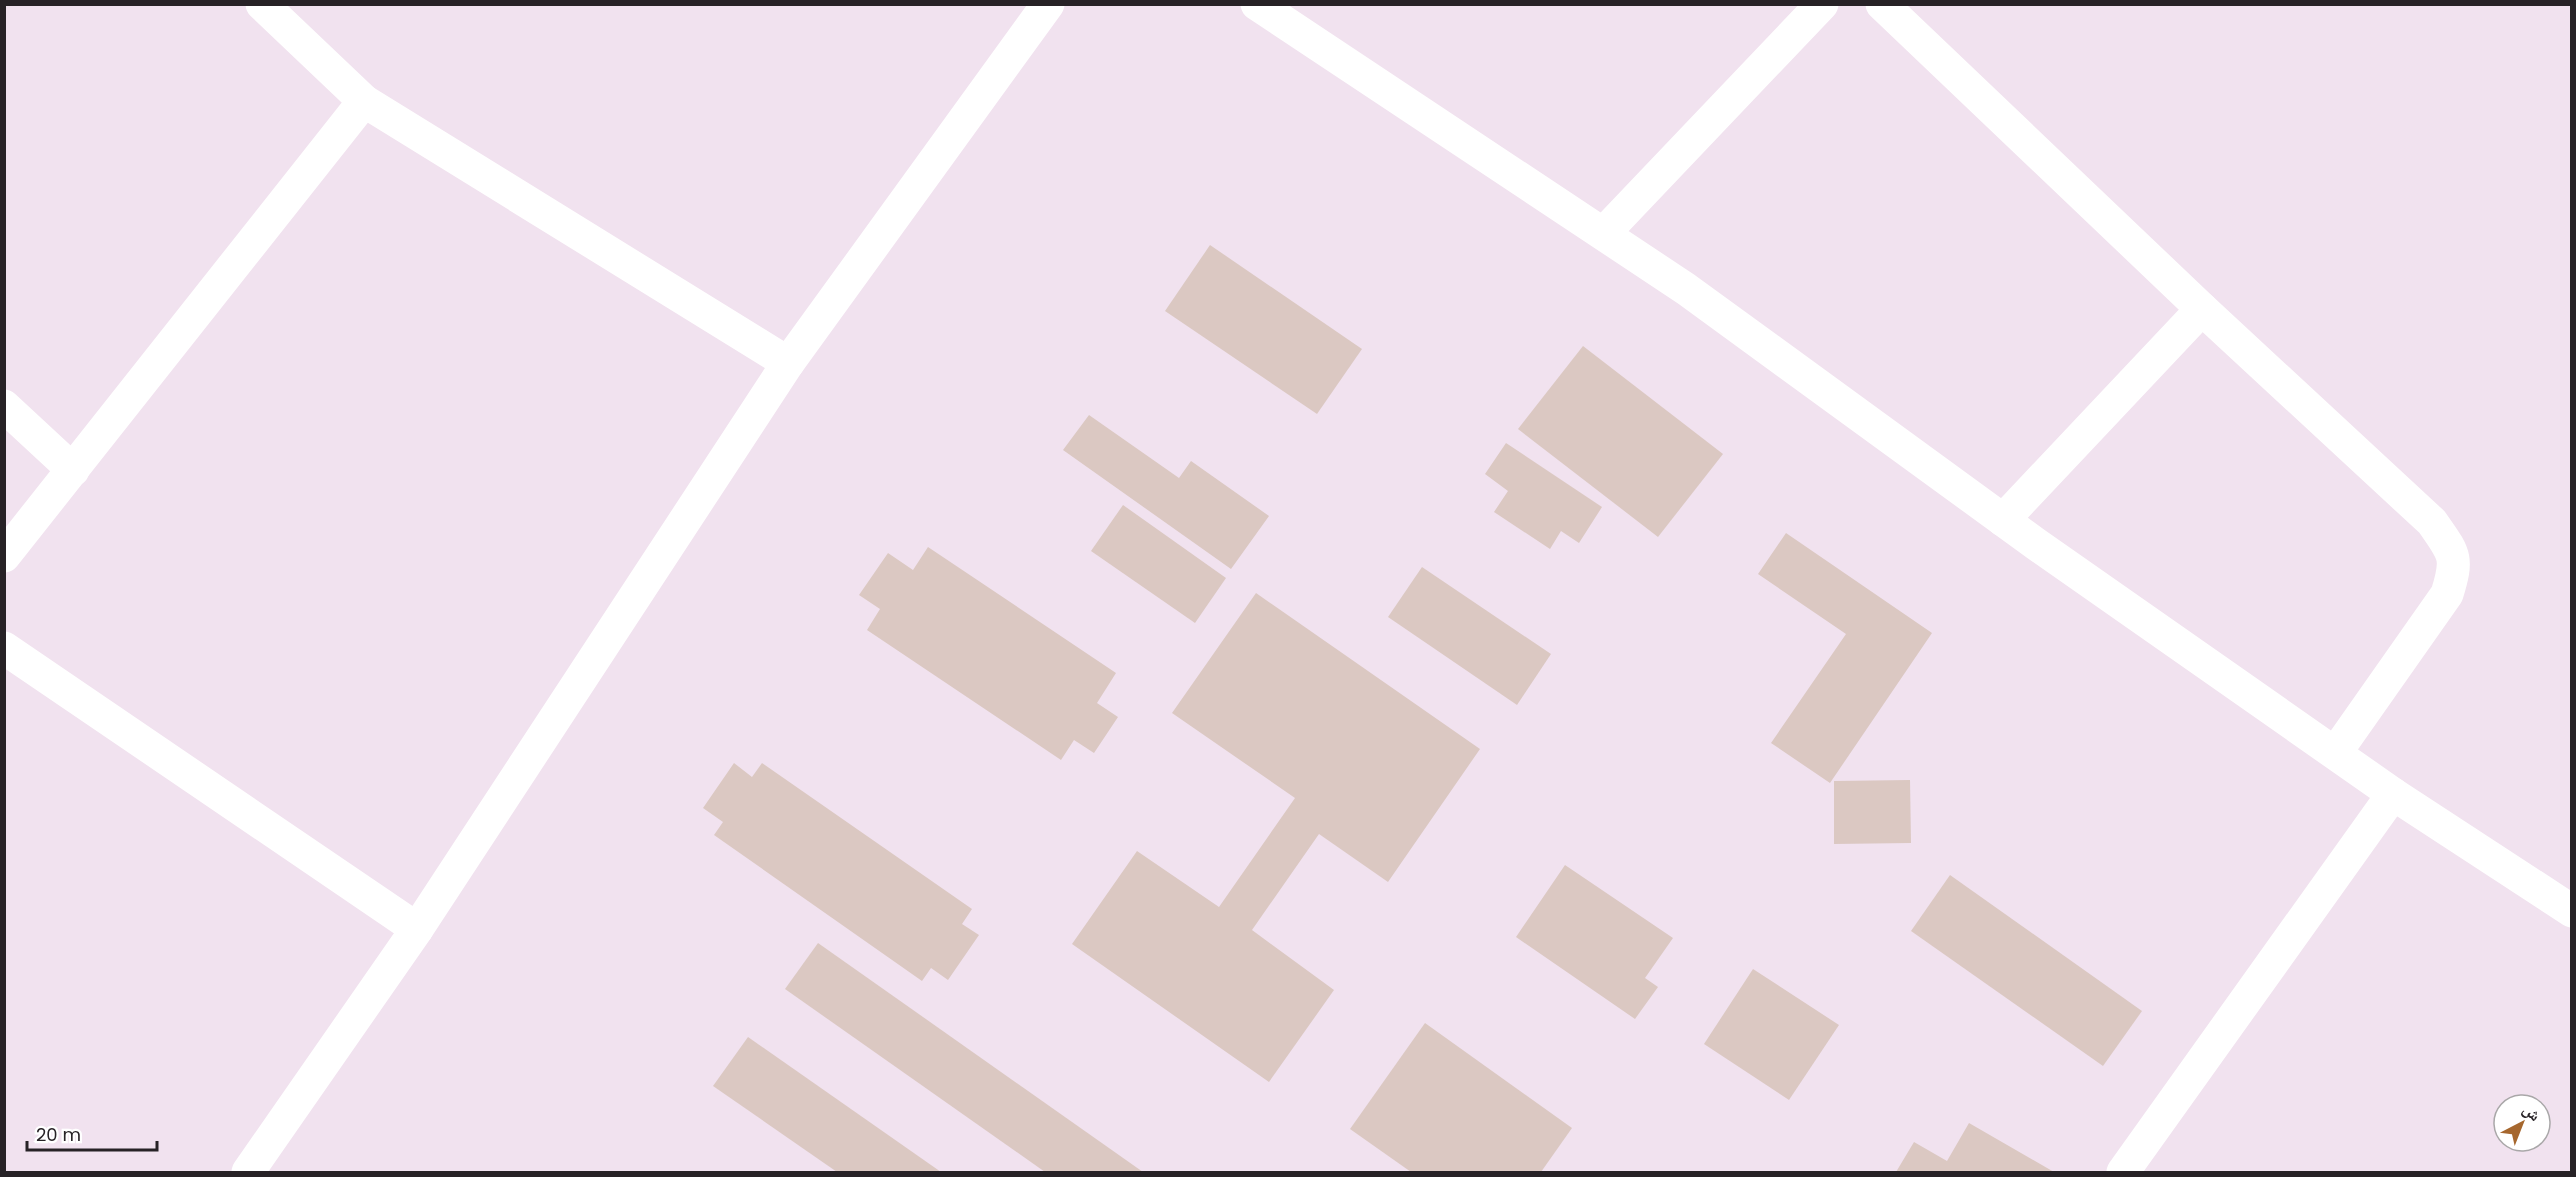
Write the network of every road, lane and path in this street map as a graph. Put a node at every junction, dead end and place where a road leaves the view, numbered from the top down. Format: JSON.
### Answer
{"nodes":[{"id":1,"x":262,"y":4,"type":"edge"},
{"id":2,"x":1048,"y":4,"type":"edge"},
{"id":3,"x":1257,"y":4,"type":"edge"},
{"id":4,"x":1822,"y":4,"type":"edge"},
{"id":5,"x":1882,"y":4,"type":"edge"},
{"id":6,"x":364,"y":101,"type":"junction"},
{"id":7,"x":1604,"y":233,"type":"junction"},
{"id":8,"x":2202,"y":309,"type":"junction"},
{"id":9,"x":788,"y":363,"type":"junction"},
{"id":10,"x":4,"y":406,"type":"edge"},
{"id":11,"x":73,"y":470,"type":"junction"},
{"id":12,"x":2003,"y":520,"type":"junction"},
{"id":13,"x":4,"y":556,"type":"edge"},
{"id":14,"x":4,"y":648,"type":"edge"},
{"id":15,"x":2336,"y":752,"type":"junction"},
{"id":16,"x":2392,"y":794,"type":"junction"},
{"id":17,"x":2571,"y":911,"type":"edge"},
{"id":18,"x":417,"y":929,"type":"junction"},
{"id":19,"x":248,"y":1173,"type":"edge"},
{"id":20,"x":2123,"y":1173,"type":"edge"}],
"edges":[{"from":1,"to":6,"type":"street"},
{"from":2,"to":9,"type":"street"},
{"from":3,"to":7,"type":"street"},
{"from":4,"to":7,"type":"street"},
{"from":5,"to":8,"type":"street"},
{"from":6,"to":9,"type":"street"},
{"from":6,"to":11,"type":"street"},
{"from":7,"to":12,"type":"street"},
{"from":8,"to":12,"type":"street"},
{"from":8,"to":15,"type":"street"},
{"from":9,"to":18,"type":"street"},
{"from":10,"to":11,"type":"street"},
{"from":11,"to":13,"type":"street"},
{"from":12,"to":15,"type":"street"},
{"from":14,"to":18,"type":"street"},
{"from":15,"to":16,"type":"street"},
{"from":16,"to":17,"type":"street"},
{"from":16,"to":20,"type":"street"},
{"from":18,"to":19,"type":"street"}]}
